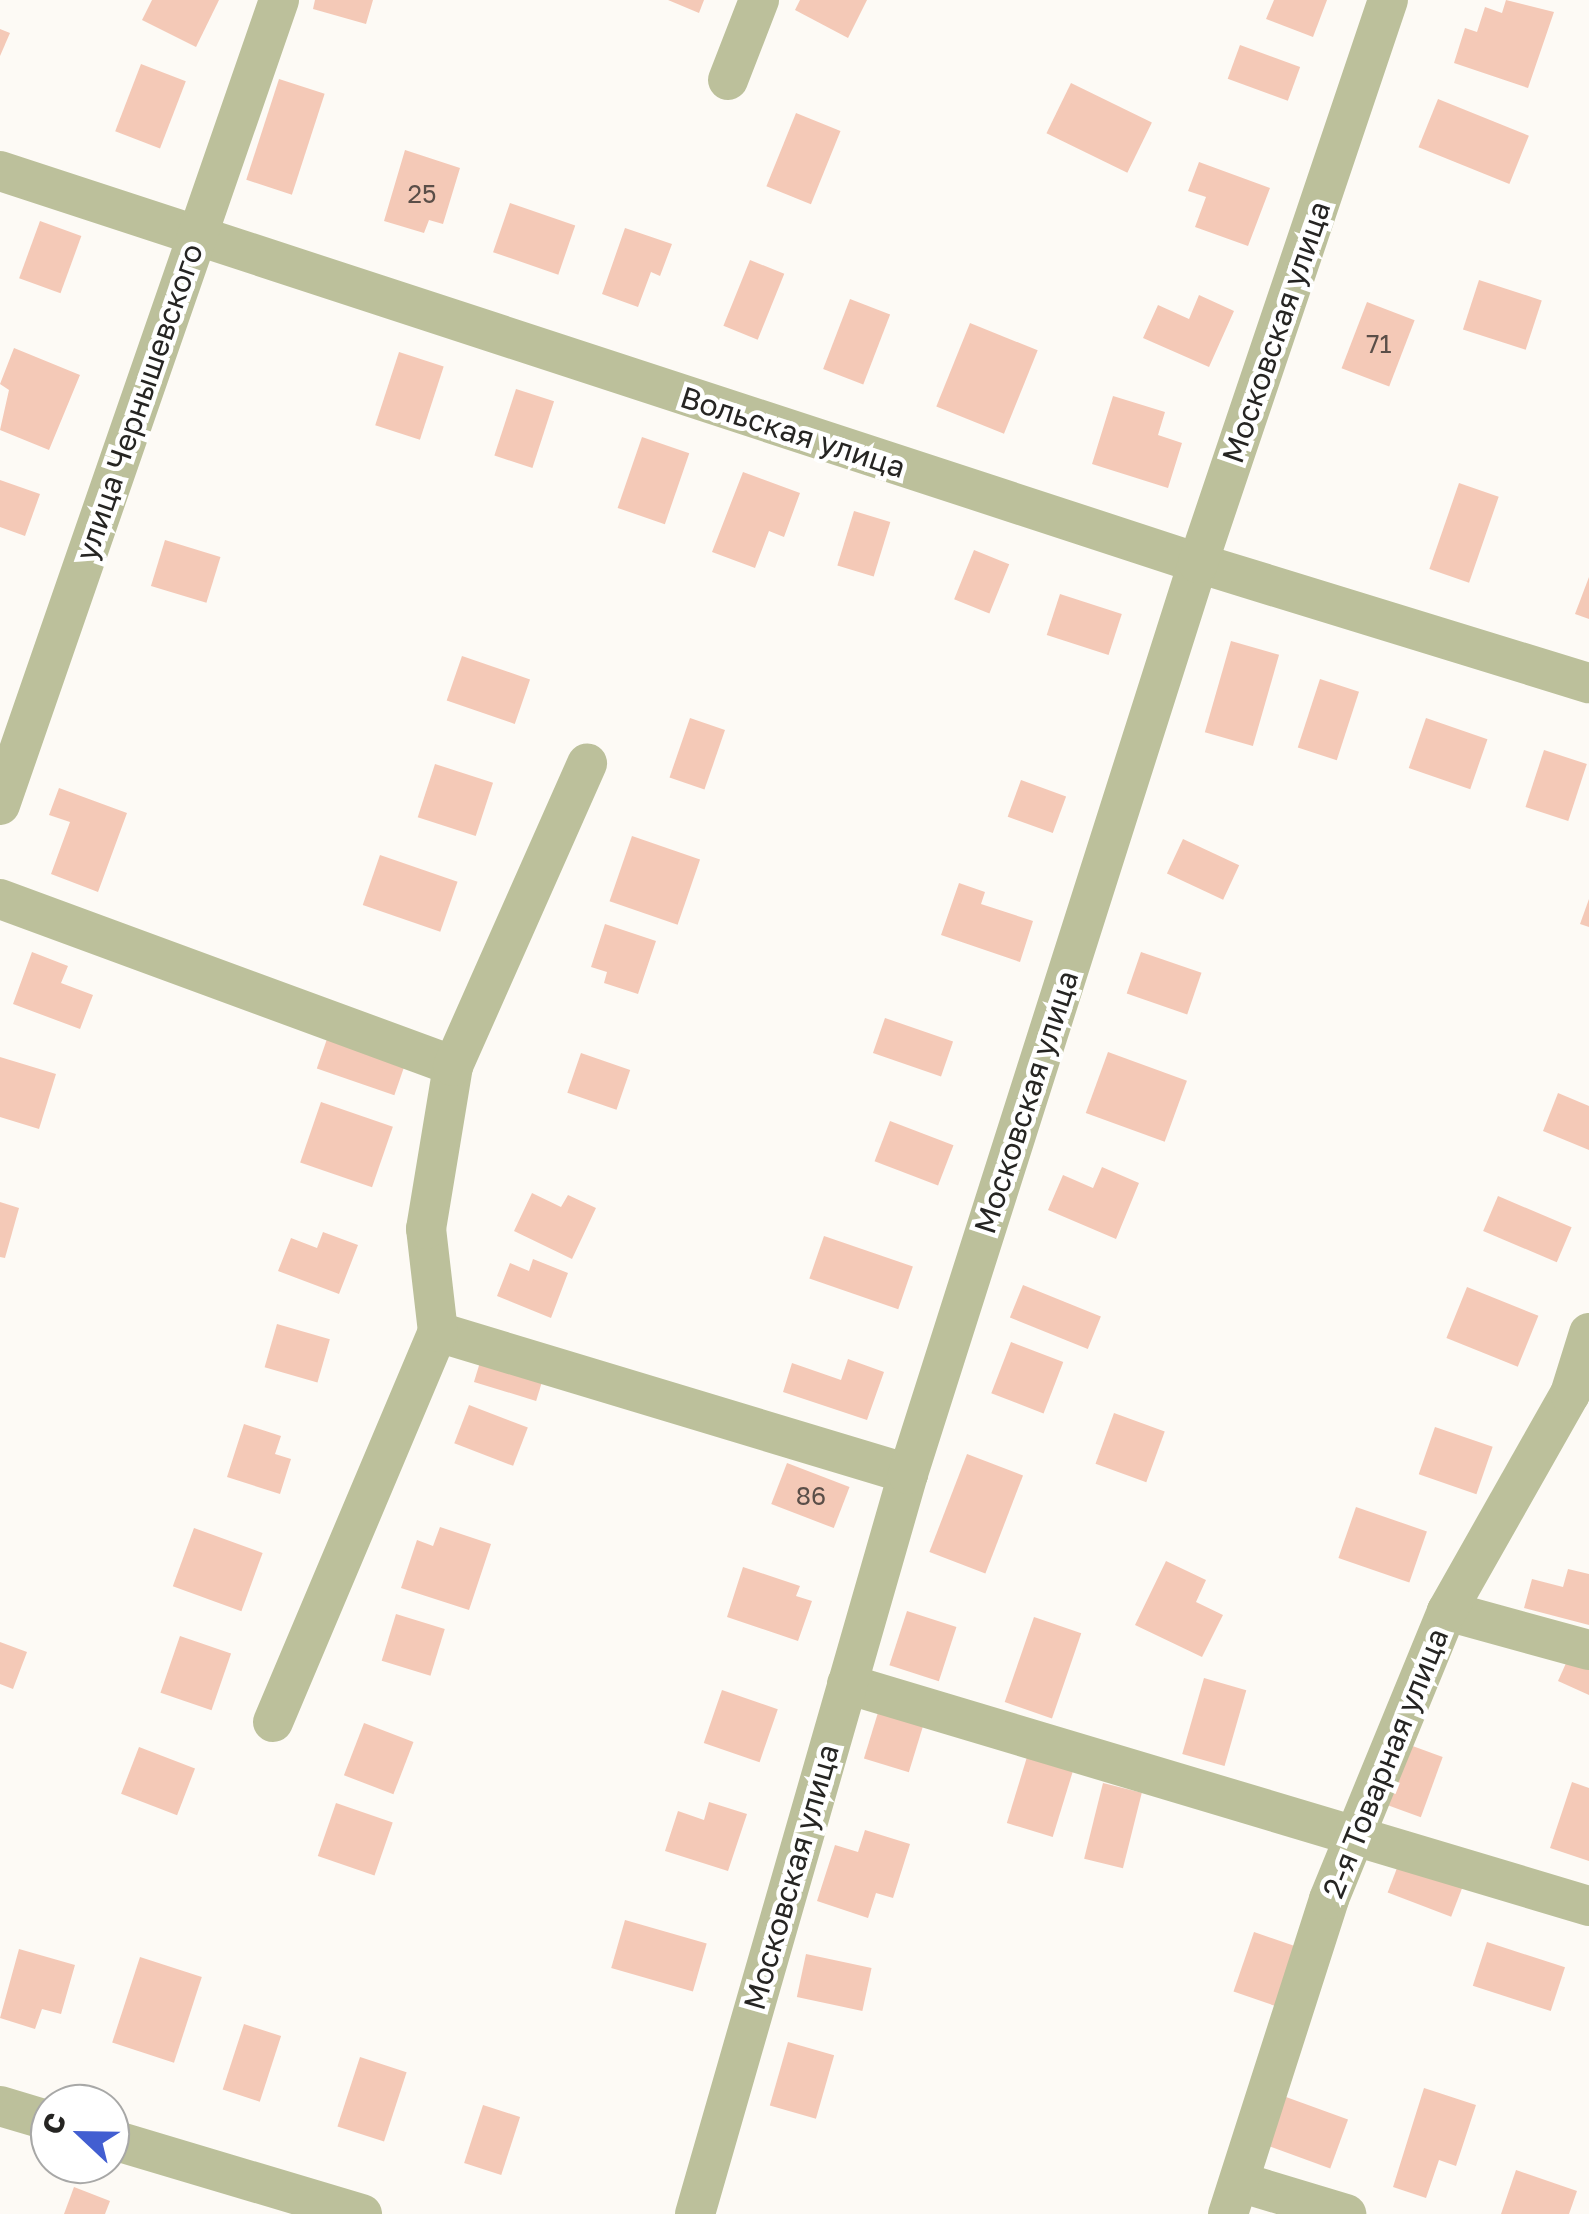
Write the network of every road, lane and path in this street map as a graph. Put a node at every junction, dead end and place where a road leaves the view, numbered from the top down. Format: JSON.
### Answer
{"nodes":[{"id":1,"x":279,"y":0,"type":"edge"},
{"id":2,"x":759,"y":0,"type":"edge"},
{"id":3,"x":1388,"y":0,"type":"edge"},
{"id":4,"x":728,"y":80,"type":"dead end"},
{"id":5,"x":0,"y":170,"type":"edge"},
{"id":6,"x":196,"y":239,"type":"junction"},
{"id":7,"x":1198,"y":563,"type":"junction"},
{"id":8,"x":1589,"y":683,"type":"edge"},
{"id":9,"x":588,"y":763,"type":"dead end"},
{"id":10,"x":0,"y":805,"type":"edge"},
{"id":11,"x":0,"y":900,"type":"edge"},
{"id":12,"x":453,"y":1066,"type":"junction"},
{"id":13,"x":438,"y":1332,"type":"junction"},
{"id":14,"x":1589,"y":1333,"type":"edge"},
{"id":15,"x":1580,"y":1397,"type":"edge"},
{"id":16,"x":908,"y":1474,"type":"junction"},
{"id":17,"x":1448,"y":1611,"type":"junction"},
{"id":18,"x":1589,"y":1650,"type":"edge"},
{"id":19,"x":847,"y":1684,"type":"junction"},
{"id":20,"x":273,"y":1722,"type":"dead end"},
{"id":21,"x":1357,"y":1840,"type":"junction"},
{"id":22,"x":1589,"y":1906,"type":"edge"},
{"id":23,"x":0,"y":2106,"type":"edge"},
{"id":24,"x":30,"y":2115,"type":"edge"},
{"id":25,"x":130,"y":2145,"type":"edge"},
{"id":26,"x":1236,"y":2198,"type":"edge"},
{"id":27,"x":362,"y":2214,"type":"edge"},
{"id":28,"x":695,"y":2214,"type":"edge"},
{"id":29,"x":1346,"y":2214,"type":"edge"}],
"edges":[{"from":1,"to":6,"type":"street","name":"улица Чернышевского"},
{"from":2,"to":4,"type":"street"},
{"from":3,"to":7,"type":"street","name":"Московская улица"},
{"from":5,"to":6,"type":"street","name":"Вольская улица"},
{"from":6,"to":7,"type":"street","name":"Вольская улица"},
{"from":6,"to":10,"type":"street","name":"улица Чернышевского"},
{"from":7,"to":8,"type":"street","name":"Вольская улица"},
{"from":7,"to":16,"type":"street","name":"Московская улица"},
{"from":9,"to":12,"type":"street"},
{"from":11,"to":12,"type":"street"},
{"from":12,"to":13,"type":"street"},
{"from":13,"to":16,"type":"street"},
{"from":13,"to":20,"type":"street"},
{"from":14,"to":15,"type":"street","name":"2-я Товарная улица"},
{"from":15,"to":17,"type":"street","name":"2-я Товарная улица"},
{"from":16,"to":19,"type":"street","name":"Московская улица"},
{"from":17,"to":18,"type":"street"},
{"from":17,"to":21,"type":"street","name":"2-я Товарная улица"},
{"from":19,"to":21,"type":"street"},
{"from":19,"to":28,"type":"street","name":"Московская улица"},
{"from":21,"to":22,"type":"street"},
{"from":21,"to":26,"type":"street","name":"2-я Товарная улица"},
{"from":23,"to":24,"type":"street"},
{"from":25,"to":27,"type":"street"},
{"from":26,"to":29,"type":"street"}]}
